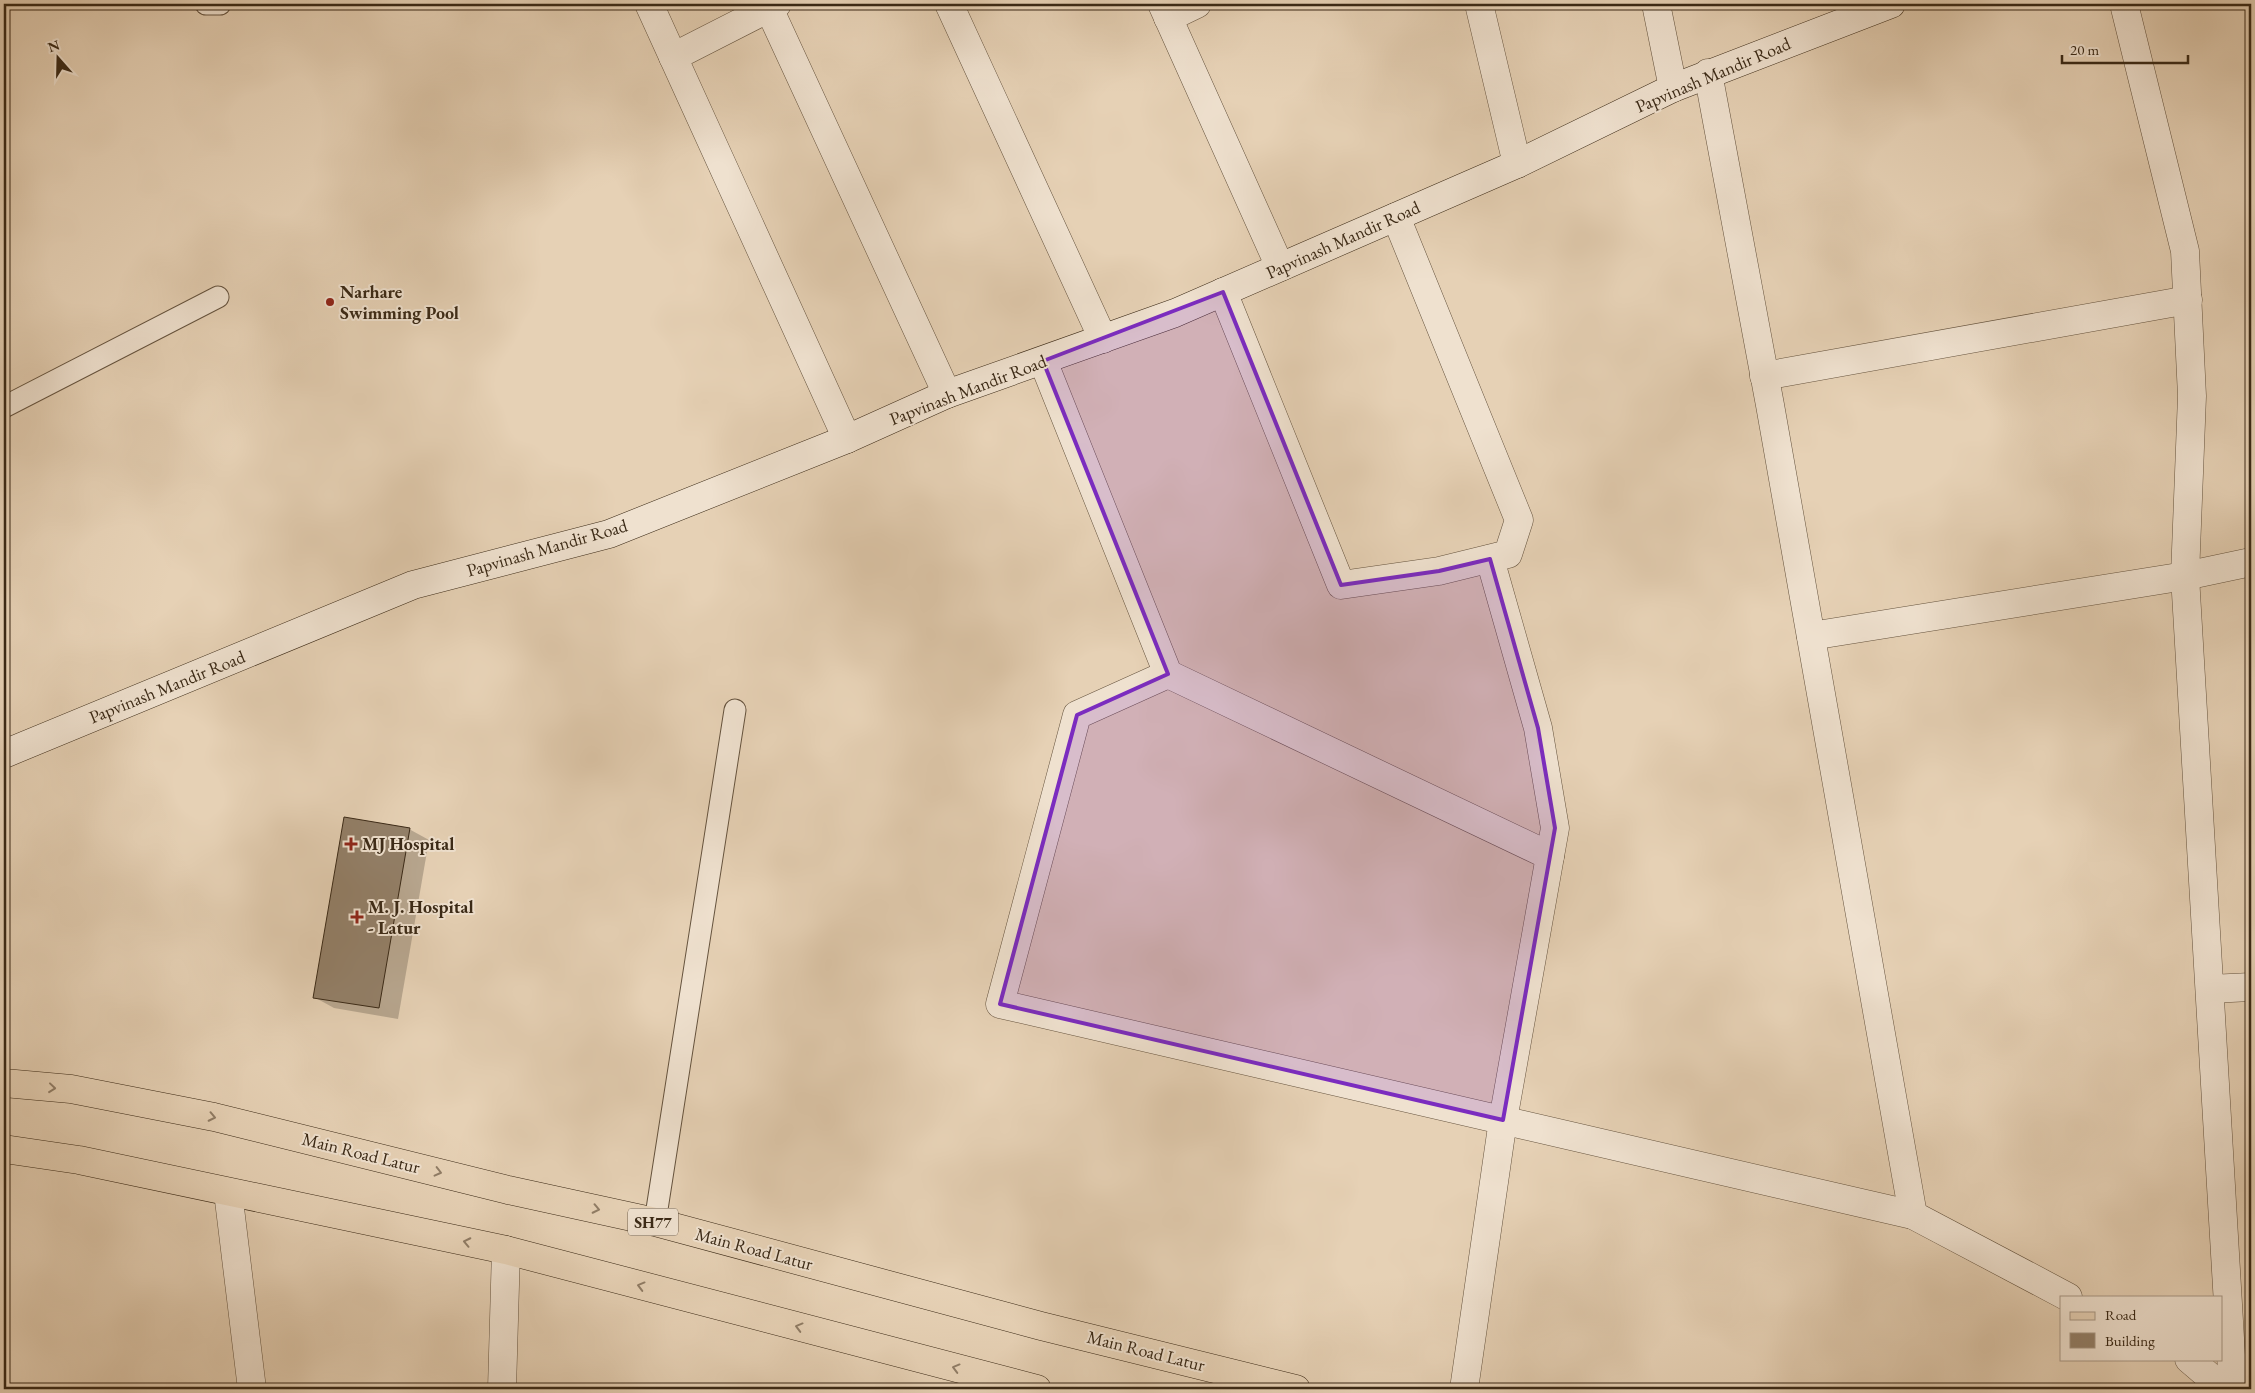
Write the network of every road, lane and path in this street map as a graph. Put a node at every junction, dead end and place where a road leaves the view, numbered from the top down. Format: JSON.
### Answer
{"nodes":[{"id":1,"x":206,"y":4,"type":"edge"},
{"id":2,"x":220,"y":4,"type":"edge"},
{"id":3,"x":649,"y":4,"type":"edge"},
{"id":4,"x":950,"y":4,"type":"edge"},
{"id":5,"x":1197,"y":4,"type":"edge"},
{"id":6,"x":1480,"y":4,"type":"edge"},
{"id":7,"x":1656,"y":4,"type":"edge"},
{"id":8,"x":1890,"y":4,"type":"edge"},
{"id":9,"x":2124,"y":4,"type":"edge"},
{"id":10,"x":771,"y":5,"type":"edge"},
{"id":11,"x":1165,"y":11,"type":"edge"},
{"id":12,"x":673,"y":57,"type":"junction"},
{"id":13,"x":1708,"y":74,"type":"junction"},
{"id":14,"x":1673,"y":88,"type":"junction"},
{"id":15,"x":1517,"y":164,"type":"junction"},
{"id":16,"x":1396,"y":216,"type":"junction"},
{"id":17,"x":1280,"y":267,"type":"junction"},
{"id":18,"x":1223,"y":292,"type":"junction"},
{"id":19,"x":218,"y":296,"type":"dead end"},
{"id":20,"x":2188,"y":300,"type":"junction"},
{"id":21,"x":1104,"y":339,"type":"junction"},
{"id":22,"x":1043,"y":361,"type":"junction"},
{"id":23,"x":1764,"y":376,"type":"junction"},
{"id":24,"x":946,"y":394,"type":"junction"},
{"id":25,"x":4,"y":408,"type":"edge"},
{"id":26,"x":847,"y":439,"type":"junction"},
{"id":27,"x":1490,"y":559,"type":"junction"},
{"id":28,"x":2251,"y":562,"type":"edge"},
{"id":29,"x":2185,"y":576,"type":"junction"},
{"id":30,"x":1811,"y":636,"type":"junction"},
{"id":31,"x":1168,"y":674,"type":"junction"},
{"id":32,"x":735,"y":710,"type":"dead end"},
{"id":33,"x":4,"y":754,"type":"edge"},
{"id":34,"x":1550,"y":856,"type":"junction"},
{"id":35,"x":2251,"y":988,"type":"edge"},
{"id":36,"x":2210,"y":989,"type":"junction"},
{"id":37,"x":4,"y":1083,"type":"edge"},
{"id":38,"x":1504,"y":1120,"type":"junction"},
{"id":39,"x":4,"y":1149,"type":"edge"},
{"id":40,"x":228,"y":1192,"type":"junction"},
{"id":41,"x":1913,"y":1216,"type":"junction"},
{"id":42,"x":655,"y":1222,"type":"junction"},
{"id":43,"x":506,"y":1250,"type":"junction"},
{"id":44,"x":2066,"y":1296,"type":"edge"},
{"id":45,"x":2191,"y":1360,"type":"edge"},
{"id":46,"x":252,"y":1389,"type":"edge"},
{"id":47,"x":502,"y":1389,"type":"edge"},
{"id":48,"x":1037,"y":1389,"type":"edge"},
{"id":49,"x":1296,"y":1389,"type":"edge"},
{"id":50,"x":1464,"y":1389,"type":"edge"},
{"id":51,"x":2224,"y":1389,"type":"edge"},
{"id":52,"x":2233,"y":1389,"type":"edge"}],
"edges":[{"from":1,"to":2,"type":"lane"},
{"from":3,"to":12,"type":"street"},
{"from":4,"to":21,"type":"street"},
{"from":5,"to":11,"type":"street"},
{"from":6,"to":15,"type":"street"},
{"from":7,"to":14,"type":"street"},
{"from":8,"to":13,"type":"street","name":"Papvinash Mandir Road"},
{"from":9,"to":20,"type":"street"},
{"from":10,"to":12,"type":"street"},
{"from":10,"to":24,"type":"street"},
{"from":11,"to":17,"type":"street"},
{"from":12,"to":26,"type":"street"},
{"from":13,"to":14,"type":"street","name":"Papvinash Mandir Road"},
{"from":13,"to":23,"type":"street"},
{"from":14,"to":15,"type":"street","name":"Papvinash Mandir Road"},
{"from":15,"to":16,"type":"street","name":"Papvinash Mandir Road"},
{"from":16,"to":17,"type":"street","name":"Papvinash Mandir Road"},
{"from":16,"to":27,"type":"street"},
{"from":17,"to":18,"type":"street","name":"Papvinash Mandir Road"},
{"from":18,"to":21,"type":"street","name":"Papvinash Mandir Road"},
{"from":18,"to":27,"type":"street"},
{"from":19,"to":25,"type":"lane"},
{"from":20,"to":23,"type":"street"},
{"from":20,"to":29,"type":"street"},
{"from":21,"to":22,"type":"street","name":"Papvinash Mandir Road"},
{"from":22,"to":24,"type":"street","name":"Papvinash Mandir Road"},
{"from":22,"to":31,"type":"street"},
{"from":23,"to":30,"type":"street"},
{"from":24,"to":26,"type":"street","name":"Papvinash Mandir Road"},
{"from":26,"to":33,"type":"street","name":"Papvinash Mandir Road"},
{"from":27,"to":34,"type":"street"},
{"from":28,"to":29,"type":"street"},
{"from":29,"to":30,"type":"street"},
{"from":29,"to":36,"type":"street"},
{"from":30,"to":41,"type":"street"},
{"from":31,"to":34,"type":"street"},
{"from":31,"to":38,"type":"street"},
{"from":32,"to":42,"type":"lane"},
{"from":34,"to":38,"type":"street"},
{"from":35,"to":36,"type":"street"},
{"from":36,"to":52,"type":"street"},
{"from":37,"to":42,"type":"main road","name":"Main Road Latur","number":"SH77","one_way":true},
{"from":38,"to":41,"type":"street"},
{"from":38,"to":50,"type":"street"},
{"from":39,"to":40,"type":"main road"},
{"from":43,"to":40,"type":"main road","one_way":true},
{"from":40,"to":46,"type":"street"},
{"from":41,"to":44,"type":"street"},
{"from":42,"to":49,"type":"main road","name":"Main Road Latur","number":"SH77"},
{"from":43,"to":47,"type":"street"},
{"from":48,"to":43,"type":"main road","one_way":true},
{"from":45,"to":51,"type":"street"}]}
